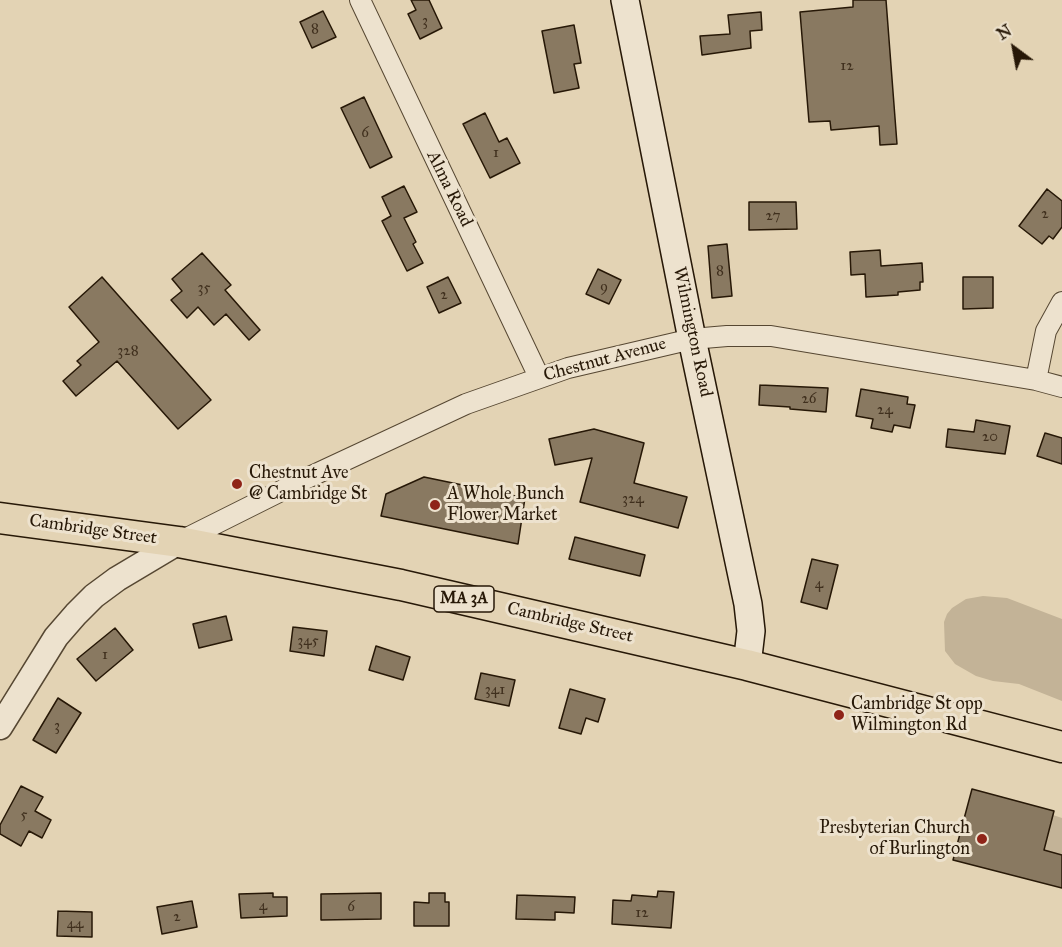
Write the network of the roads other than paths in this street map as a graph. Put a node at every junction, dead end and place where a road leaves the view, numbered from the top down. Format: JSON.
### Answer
{"nodes":[{"id":1,"x":360,"y":0,"type":"edge"},
{"id":2,"x":626,"y":0,"type":"edge"},
{"id":3,"x":1062,"y":302,"type":"edge"},
{"id":4,"x":692,"y":339,"type":"junction"},
{"id":5,"x":539,"y":377,"type":"junction"},
{"id":6,"x":1035,"y":380,"type":"junction"},
{"id":7,"x":1062,"y":387,"type":"edge"},
{"id":8,"x":0,"y":518,"type":"edge"},
{"id":9,"x":179,"y":542,"type":"junction"},
{"id":10,"x":747,"y":665,"type":"junction"},
{"id":11,"x":0,"y":727,"type":"edge"},
{"id":12,"x":1062,"y":747,"type":"edge"}],
"edges":[{"from":1,"to":5,"type":"street","name":"Alma Road"},
{"from":2,"to":4,"type":"main road","name":"Wilmington Road"},
{"from":3,"to":6,"type":"street"},
{"from":4,"to":5,"type":"street","name":"Chestnut Avenue"},
{"from":4,"to":6,"type":"street","name":"Chestnut Avenue"},
{"from":4,"to":10,"type":"main road","name":"Wilmington Road"},
{"from":5,"to":9,"type":"street","name":"Chestnut Avenue"},
{"from":6,"to":7,"type":"street","name":"Chestnut Avenue"},
{"from":8,"to":9,"type":"main road","name":"Cambridge Street","number":"MA 3A"},
{"from":9,"to":10,"type":"main road","name":"Cambridge Street","number":"MA 3A"},
{"from":9,"to":11,"type":"street"},
{"from":10,"to":12,"type":"main road","name":"Cambridge Street","number":"MA 3A"}]}
